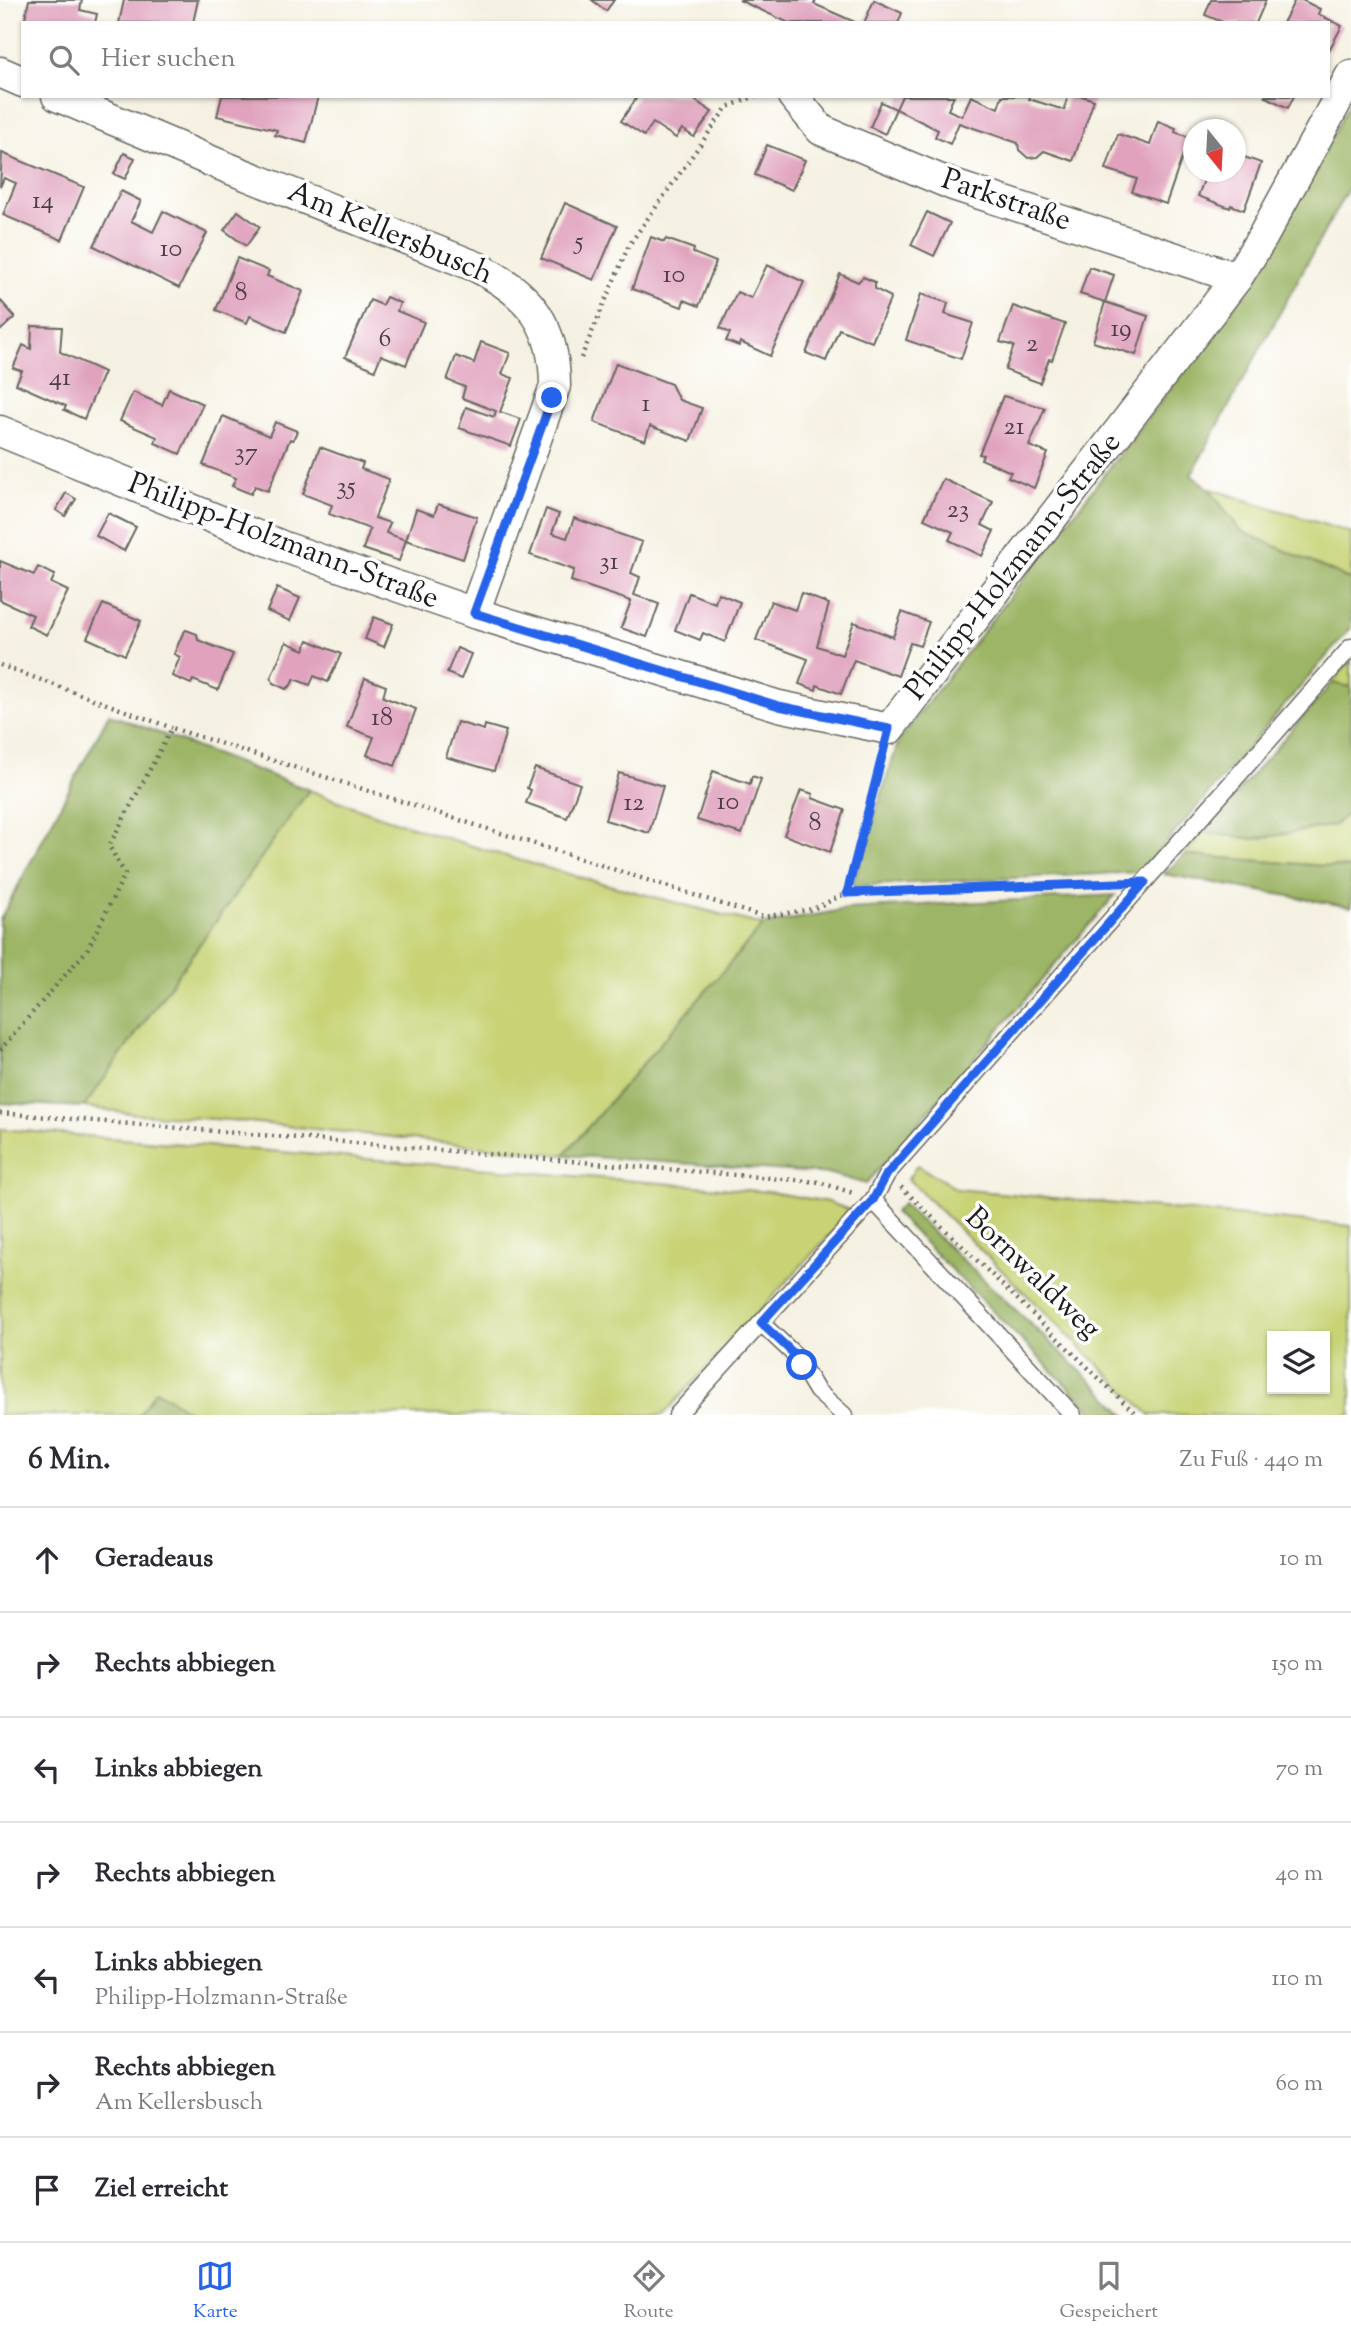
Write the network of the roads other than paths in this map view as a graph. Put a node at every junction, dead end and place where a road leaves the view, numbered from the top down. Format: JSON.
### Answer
{"nodes":[{"id":1,"x":0,"y":72,"type":"edge"},
{"id":2,"x":1351,"y":75,"type":"edge"},
{"id":3,"x":21,"y":81,"type":"edge"},
{"id":4,"x":62,"y":98,"type":"edge"},
{"id":5,"x":795,"y":98,"type":"edge"},
{"id":6,"x":1237,"y":278,"type":"junction"},
{"id":7,"x":0,"y":430,"type":"edge"},
{"id":8,"x":474,"y":613,"type":"junction"},
{"id":9,"x":1351,"y":646,"type":"edge"},
{"id":10,"x":873,"y":1200,"type":"junction"},
{"id":11,"x":761,"y":1323,"type":"junction"},
{"id":12,"x":677,"y":1415,"type":"edge"},
{"id":13,"x":845,"y":1415,"type":"edge"},
{"id":14,"x":1073,"y":1415,"type":"edge"}],
"edges":[{"from":1,"to":3,"type":"street"},
{"from":2,"to":6,"type":"street","name":"Philipp-Holzmann-Straße"},
{"from":4,"to":8,"type":"street","name":"Am Kellersbusch"},
{"from":5,"to":6,"type":"street","name":"Parkstraße"},
{"from":6,"to":8,"type":"street","name":"Philipp-Holzmann-Straße"},
{"from":7,"to":8,"type":"street","name":"Philipp-Holzmann-Straße"},
{"from":9,"to":10,"type":"lane"},
{"from":10,"to":11,"type":"lane"},
{"from":10,"to":14,"type":"lane","name":"Bornwaldweg"},
{"from":11,"to":12,"type":"lane"},
{"from":11,"to":13,"type":"lane"}]}
